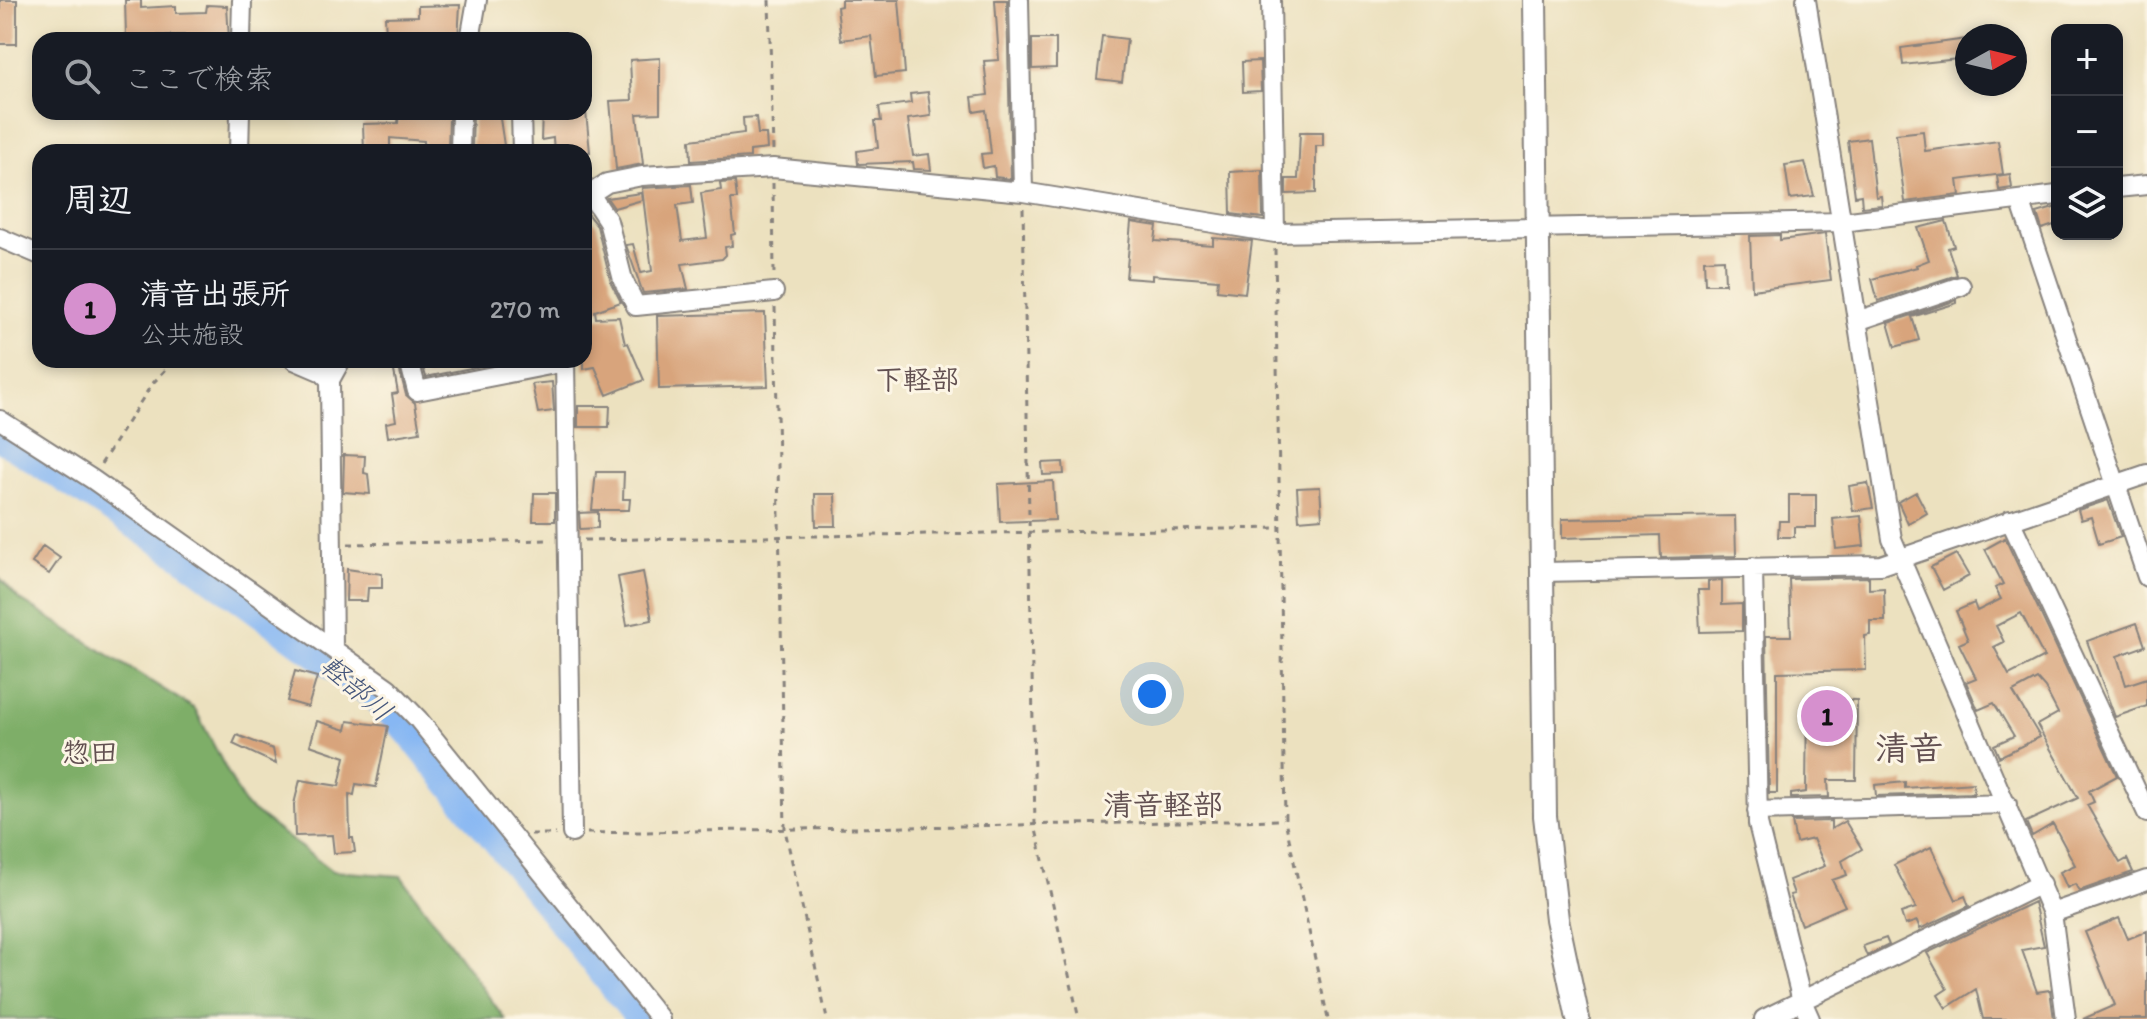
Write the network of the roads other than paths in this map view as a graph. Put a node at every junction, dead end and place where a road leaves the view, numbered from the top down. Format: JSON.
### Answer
{"nodes":[{"id":1,"x":242,"y":0,"type":"edge"},
{"id":2,"x":477,"y":0,"type":"edge"},
{"id":3,"x":1019,"y":0,"type":"edge"},
{"id":4,"x":1271,"y":0,"type":"edge"},
{"id":5,"x":1535,"y":0,"type":"edge"},
{"id":6,"x":1806,"y":0,"type":"edge"},
{"id":7,"x":241,"y":32,"type":"edge"},
{"id":8,"x":471,"y":32,"type":"edge"},
{"id":9,"x":240,"y":120,"type":"edge"},
{"id":10,"x":461,"y":120,"type":"edge"},
{"id":11,"x":521,"y":120,"type":"edge"},
{"id":12,"x":239,"y":144,"type":"edge"},
{"id":13,"x":460,"y":144,"type":"edge"},
{"id":14,"x":522,"y":144,"type":"edge"},
{"id":15,"x":2147,"y":185,"type":"edge"},
{"id":16,"x":2123,"y":187,"type":"edge"},
{"id":17,"x":1023,"y":192,"type":"junction"},
{"id":18,"x":592,"y":193,"type":"edge"},
{"id":19,"x":2051,"y":196,"type":"edge"},
{"id":20,"x":2020,"y":200,"type":"junction"},
{"id":21,"x":592,"y":202,"type":"edge"},
{"id":22,"x":1842,"y":222,"type":"junction"},
{"id":23,"x":1537,"y":228,"type":"junction"},
{"id":24,"x":1275,"y":233,"type":"junction"},
{"id":25,"x":0,"y":238,"type":"edge"},
{"id":26,"x":32,"y":252,"type":"edge"},
{"id":27,"x":1961,"y":286,"type":"dead end"},
{"id":28,"x":774,"y":292,"type":"road end"},
{"id":29,"x":1857,"y":321,"type":"junction"},
{"id":30,"x":313,"y":368,"type":"edge"},
{"id":31,"x":337,"y":368,"type":"edge"},
{"id":32,"x":411,"y":368,"type":"edge"},
{"id":33,"x":530,"y":368,"type":"edge"},
{"id":34,"x":565,"y":368,"type":"edge"},
{"id":35,"x":330,"y":380,"type":"junction"},
{"id":36,"x":0,"y":420,"type":"edge"},
{"id":37,"x":2147,"y":474,"type":"edge"},
{"id":38,"x":2116,"y":485,"type":"junction"},
{"id":39,"x":2010,"y":520,"type":"junction"},
{"id":40,"x":1898,"y":559,"type":"junction"},
{"id":41,"x":1753,"y":567,"type":"junction"},
{"id":42,"x":1542,"y":572,"type":"junction"},
{"id":43,"x":2147,"y":577,"type":"edge"},
{"id":44,"x":333,"y":648,"type":"junction"},
{"id":45,"x":2007,"y":804,"type":"junction"},
{"id":46,"x":1757,"y":811,"type":"junction"},
{"id":47,"x":2147,"y":813,"type":"edge"},
{"id":48,"x":572,"y":833,"type":"road end"},
{"id":49,"x":2147,"y":880,"type":"edge"},
{"id":50,"x":2041,"y":884,"type":"junction"},
{"id":51,"x":2052,"y":913,"type":"junction"},
{"id":52,"x":1802,"y":1001,"type":"junction"},
{"id":53,"x":660,"y":1019,"type":"edge"},
{"id":54,"x":1578,"y":1019,"type":"edge"},
{"id":55,"x":1764,"y":1019,"type":"edge"},
{"id":56,"x":1810,"y":1019,"type":"edge"},
{"id":57,"x":2066,"y":1019,"type":"edge"}],
"edges":[{"from":1,"to":7,"type":"street"},
{"from":2,"to":8,"type":"street"},
{"from":3,"to":17,"type":"street"},
{"from":4,"to":24,"type":"street"},
{"from":5,"to":23,"type":"street"},
{"from":6,"to":22,"type":"street"},
{"from":9,"to":12,"type":"street"},
{"from":10,"to":13,"type":"street"},
{"from":11,"to":14,"type":"street"},
{"from":15,"to":16,"type":"street"},
{"from":17,"to":18,"type":"street"},
{"from":17,"to":24,"type":"street"},
{"from":19,"to":20,"type":"street"},
{"from":20,"to":22,"type":"street"},
{"from":20,"to":38,"type":"street"},
{"from":21,"to":28,"type":"street"},
{"from":22,"to":23,"type":"street"},
{"from":22,"to":29,"type":"street"},
{"from":23,"to":24,"type":"street"},
{"from":23,"to":42,"type":"street"},
{"from":25,"to":26,"type":"street"},
{"from":27,"to":29,"type":"street"},
{"from":29,"to":40,"type":"street"},
{"from":30,"to":35,"type":"street"},
{"from":31,"to":35,"type":"street"},
{"from":32,"to":33,"type":"street"},
{"from":34,"to":48,"type":"street"},
{"from":35,"to":44,"type":"street"},
{"from":36,"to":44,"type":"street"},
{"from":37,"to":38,"type":"street"},
{"from":38,"to":39,"type":"street"},
{"from":38,"to":43,"type":"street"},
{"from":39,"to":40,"type":"street"},
{"from":39,"to":47,"type":"street"},
{"from":40,"to":41,"type":"street"},
{"from":40,"to":45,"type":"street"},
{"from":41,"to":42,"type":"street"},
{"from":41,"to":46,"type":"street"},
{"from":42,"to":54,"type":"street"},
{"from":44,"to":53,"type":"street"},
{"from":45,"to":46,"type":"street"},
{"from":45,"to":50,"type":"street"},
{"from":46,"to":52,"type":"street"},
{"from":49,"to":51,"type":"street"},
{"from":50,"to":51,"type":"street"},
{"from":50,"to":52,"type":"street"},
{"from":51,"to":57,"type":"street"},
{"from":52,"to":55,"type":"street"},
{"from":52,"to":56,"type":"street"}]}
